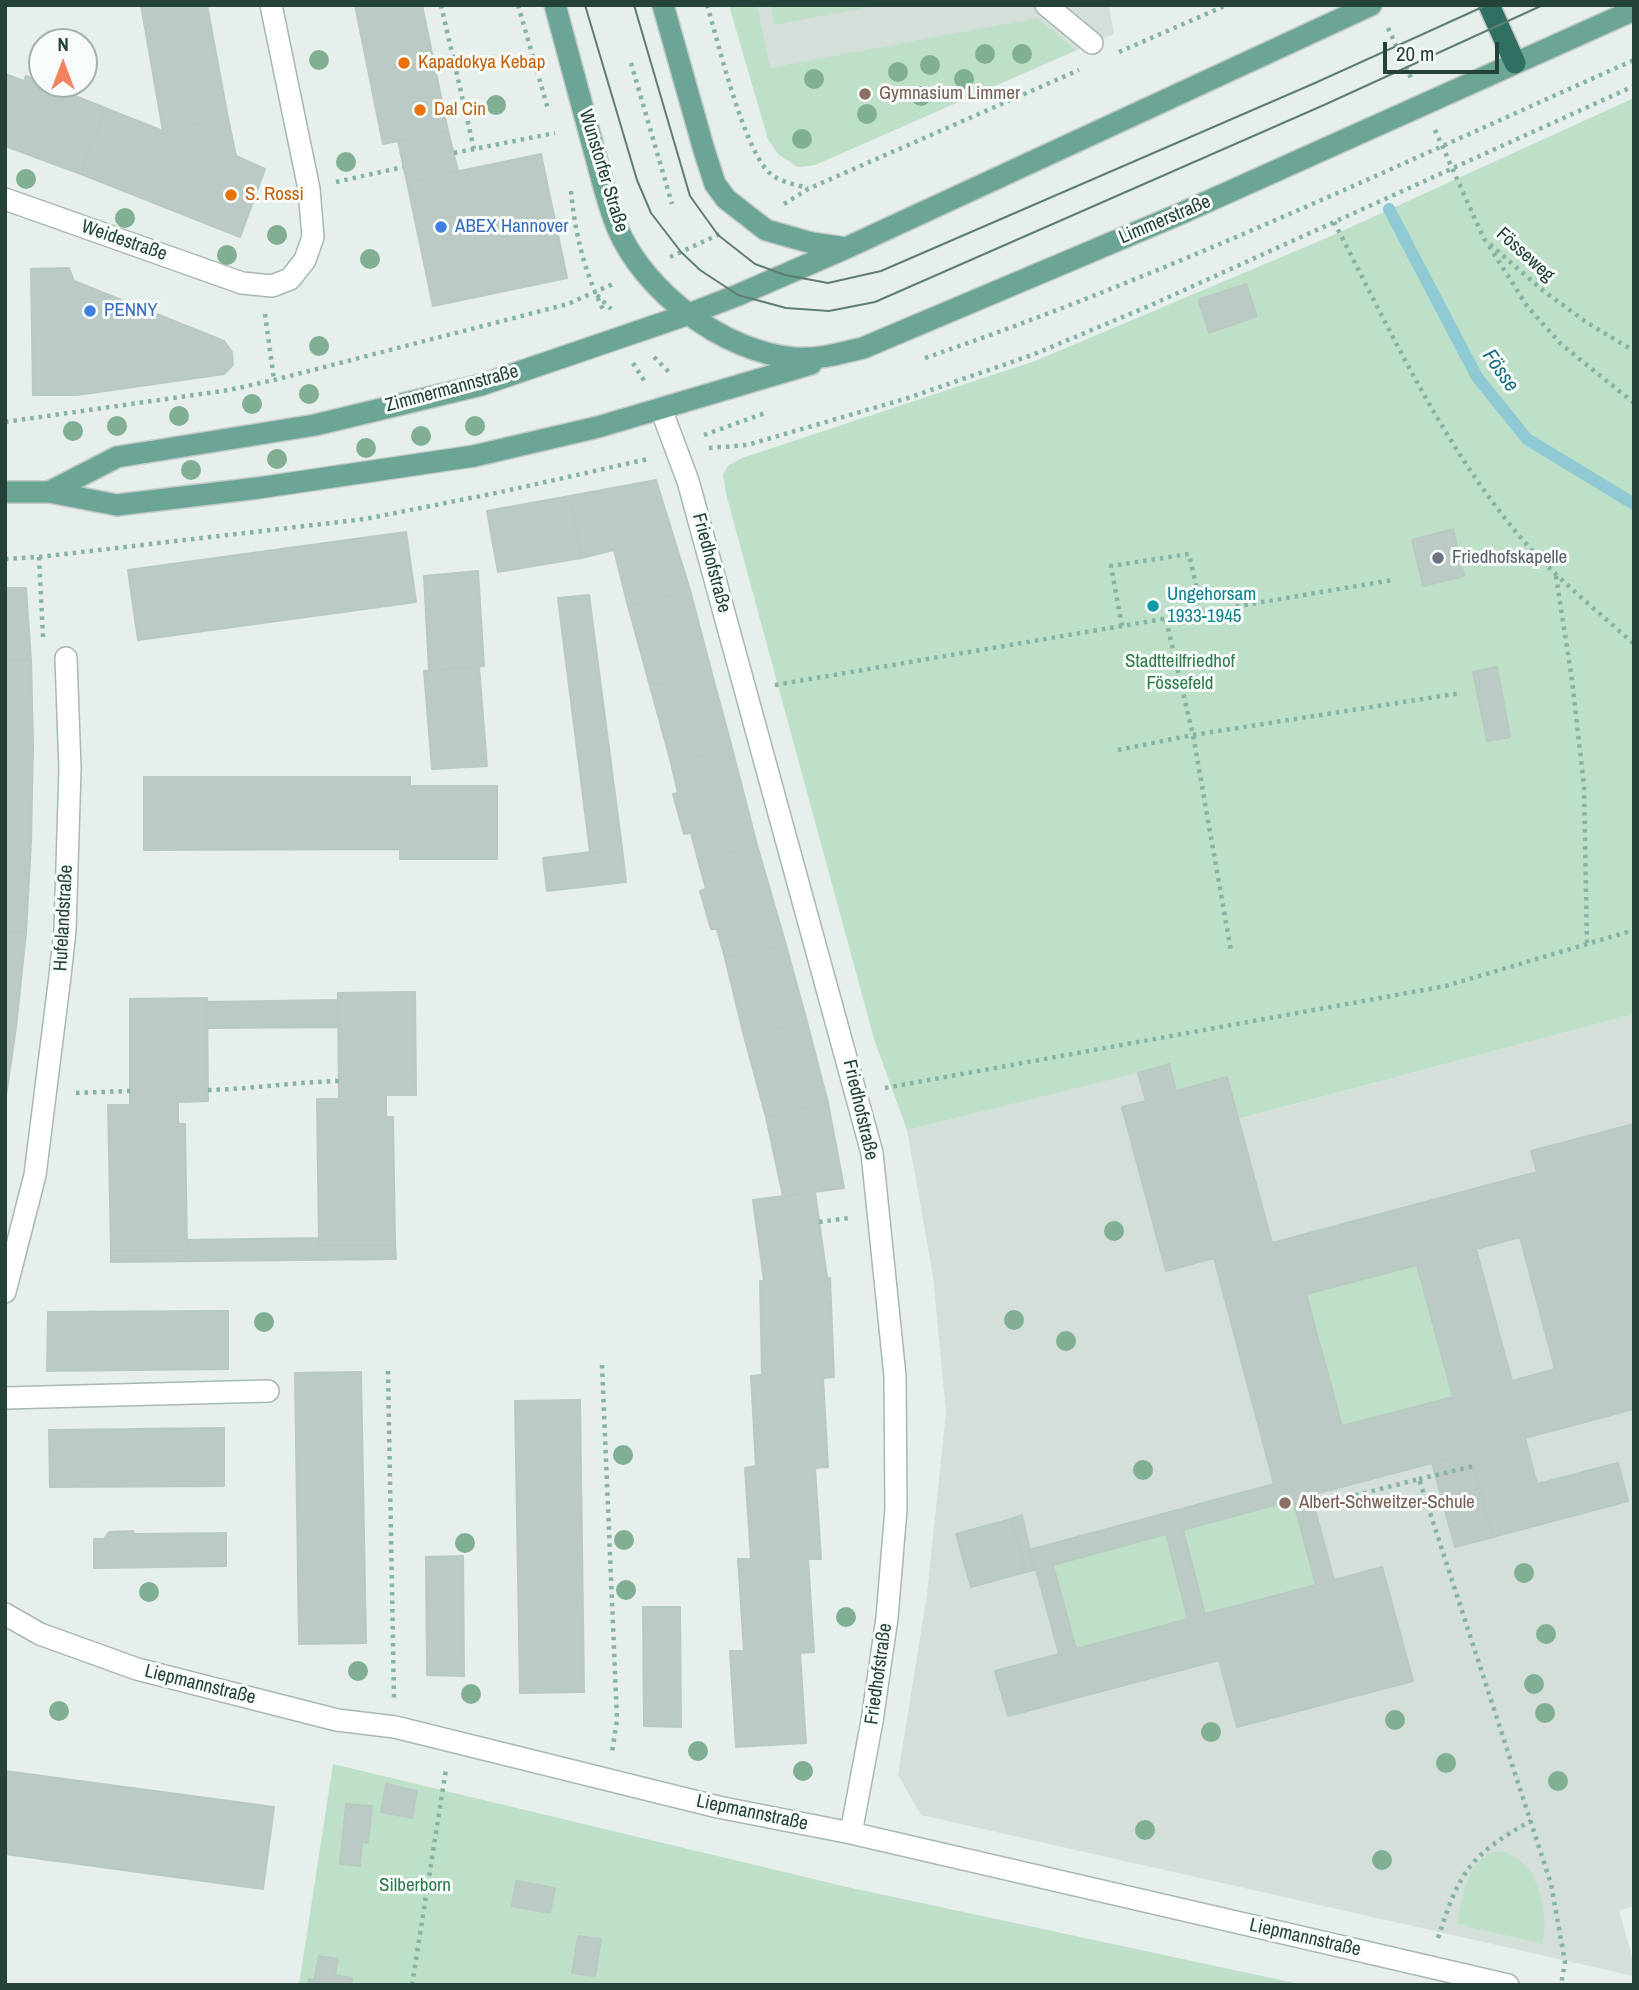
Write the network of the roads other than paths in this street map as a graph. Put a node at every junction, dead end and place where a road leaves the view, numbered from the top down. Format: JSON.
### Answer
{"nodes":[{"id":1,"x":271,"y":5,"type":"edge"},
{"id":2,"x":555,"y":5,"type":"edge"},
{"id":3,"x":663,"y":5,"type":"edge"},
{"id":4,"x":1046,"y":5,"type":"edge"},
{"id":5,"x":1371,"y":5,"type":"edge"},
{"id":6,"x":1489,"y":5,"type":"edge"},
{"id":7,"x":1634,"y":10,"type":"edge"},
{"id":8,"x":1092,"y":43,"type":"dead end"},
{"id":9,"x":1515,"y":63,"type":"junction"},
{"id":10,"x":5,"y":199,"type":"edge"},
{"id":11,"x":846,"y":248,"type":"junction"},
{"id":12,"x":689,"y":314,"type":"junction"},
{"id":13,"x":863,"y":348,"type":"junction"},
{"id":14,"x":661,"y":409,"type":"junction"},
{"id":15,"x":5,"y":492,"type":"edge"},
{"id":16,"x":49,"y":492,"type":"junction"},
{"id":17,"x":66,"y":658,"type":"road end"},
{"id":18,"x":5,"y":1292,"type":"edge"},
{"id":19,"x":268,"y":1391,"type":"dead end"},
{"id":20,"x":5,"y":1398,"type":"edge"},
{"id":21,"x":5,"y":1614,"type":"edge"},
{"id":22,"x":851,"y":1833,"type":"junction"},
{"id":23,"x":1508,"y":1985,"type":"edge"}],
"edges":[{"from":1,"to":10,"type":"street","name":"Weidestraße"},
{"from":2,"to":12,"type":"main road","name":"Wunstorfer Straße"},
{"from":3,"to":11,"type":"main road"},
{"from":4,"to":8,"type":"street"},
{"from":5,"to":11,"type":"main road"},
{"from":6,"to":9,"type":"highway"},
{"from":7,"to":9,"type":"main road","name":"Limmerstraße"},
{"from":9,"to":13,"type":"main road","name":"Limmerstraße"},
{"from":11,"to":12,"type":"main road","name":"Zimmermannstraße"},
{"from":12,"to":13,"type":"main road","name":"Limmerstraße"},
{"from":12,"to":16,"type":"main road","name":"Zimmermannstraße"},
{"from":13,"to":14,"type":"main road","name":"Zimmermannstraße"},
{"from":14,"to":16,"type":"main road","name":"Zimmermannstraße"},
{"from":14,"to":22,"type":"street","name":"Friedhofstraße"},
{"from":15,"to":16,"type":"main road","name":"Zimmermannstraße"},
{"from":17,"to":18,"type":"street","name":"Hufelandstraße"},
{"from":19,"to":20,"type":"street"},
{"from":21,"to":22,"type":"street","name":"Liepmannstraße"},
{"from":22,"to":23,"type":"street","name":"Liepmannstraße"}]}
